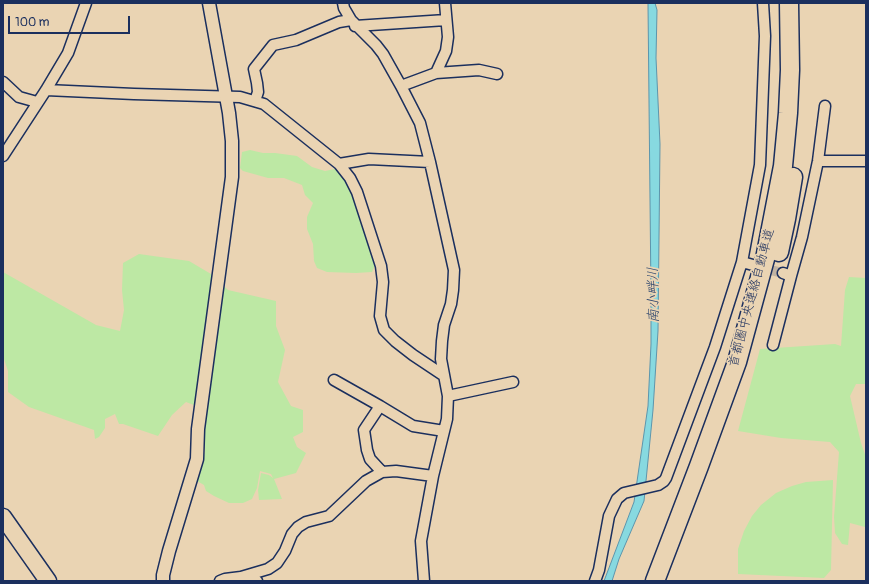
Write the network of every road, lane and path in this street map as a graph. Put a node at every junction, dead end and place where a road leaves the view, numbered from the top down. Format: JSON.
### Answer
{"nodes":[{"id":1,"x":86,"y":3,"type":"edge"},
{"id":2,"x":209,"y":3,"type":"edge"},
{"id":3,"x":343,"y":3,"type":"edge"},
{"id":4,"x":445,"y":3,"type":"edge"},
{"id":5,"x":763,"y":3,"type":"edge"},
{"id":6,"x":789,"y":3,"type":"edge"},
{"id":7,"x":801,"y":3,"type":"edge"},
{"id":8,"x":446,"y":20,"type":"junction"},
{"id":9,"x":353,"y":23,"type":"junction"},
{"id":10,"x":436,"y":74,"type":"junction"},
{"id":11,"x":497,"y":74,"type":"dead end"},
{"id":12,"x":3,"y":82,"type":"edge"},
{"id":13,"x":401,"y":86,"type":"junction"},
{"id":14,"x":46,"y":90,"type":"junction"},
{"id":15,"x":227,"y":96,"type":"junction"},
{"id":16,"x":255,"y":101,"type":"junction"},
{"id":17,"x":37,"y":102,"type":"junction"},
{"id":18,"x":825,"y":106,"type":"dead end"},
{"id":19,"x":3,"y":156,"type":"edge"},
{"id":20,"x":818,"y":161,"type":"junction"},
{"id":21,"x":866,"y":161,"type":"edge"},
{"id":22,"x":430,"y":162,"type":"junction"},
{"id":23,"x":339,"y":164,"type":"junction"},
{"id":24,"x":742,"y":262,"type":"junction"},
{"id":25,"x":753,"y":265,"type":"tunnel mouth"},
{"id":26,"x":773,"y":345,"type":"dead end"},
{"id":27,"x":443,"y":375,"type":"junction"},
{"id":28,"x":334,"y":380,"type":"dead end"},
{"id":29,"x":513,"y":382,"type":"dead end"},
{"id":30,"x":448,"y":396,"type":"junction"},
{"id":31,"x":380,"y":406,"type":"junction"},
{"id":32,"x":444,"y":431,"type":"junction"},
{"id":33,"x":382,"y":472,"type":"junction"},
{"id":34,"x":432,"y":476,"type":"junction"},
{"id":35,"x":3,"y":517,"type":"edge"},
{"id":36,"x":241,"y":577,"type":"junction"},
{"id":37,"x":48,"y":581,"type":"edge"},
{"id":38,"x":163,"y":581,"type":"edge"},
{"id":39,"x":220,"y":581,"type":"edge"},
{"id":40,"x":257,"y":581,"type":"edge"},
{"id":41,"x":424,"y":581,"type":"edge"},
{"id":42,"x":595,"y":581,"type":"edge"},
{"id":43,"x":655,"y":581,"type":"edge"},
{"id":44,"x":668,"y":581,"type":"edge"}],
"edges":[{"from":1,"to":14,"type":"street"},
{"from":2,"to":15,"type":"street"},
{"from":3,"to":9,"type":"street"},
{"from":4,"to":8,"type":"street"},
{"from":5,"to":24,"type":"street"},
{"from":6,"to":43,"type":"highway","name":"首都圏中央連絡自動車道"},
{"from":7,"to":44,"type":"highway","name":"首都圏中央連絡自動車道"},
{"from":8,"to":9,"type":"street"},
{"from":8,"to":10,"type":"street"},
{"from":9,"to":13,"type":"street"},
{"from":9,"to":16,"type":"street"},
{"from":10,"to":11,"type":"street"},
{"from":10,"to":13,"type":"street"},
{"from":12,"to":17,"type":"street"},
{"from":13,"to":22,"type":"street"},
{"from":14,"to":15,"type":"street"},
{"from":14,"to":17,"type":"street"},
{"from":15,"to":16,"type":"street"},
{"from":15,"to":38,"type":"street"},
{"from":16,"to":23,"type":"street"},
{"from":17,"to":19,"type":"street"},
{"from":18,"to":20,"type":"street"},
{"from":20,"to":21,"type":"street"},
{"from":20,"to":26,"type":"street"},
{"from":22,"to":23,"type":"street"},
{"from":22,"to":27,"type":"street"},
{"from":23,"to":27,"type":"street"},
{"from":24,"to":25,"type":"street"},
{"from":24,"to":42,"type":"street"},
{"from":27,"to":30,"type":"street"},
{"from":28,"to":31,"type":"street"},
{"from":29,"to":30,"type":"street"},
{"from":30,"to":32,"type":"street"},
{"from":31,"to":32,"type":"street"},
{"from":31,"to":33,"type":"street"},
{"from":32,"to":34,"type":"street"},
{"from":33,"to":34,"type":"street"},
{"from":33,"to":36,"type":"street"},
{"from":34,"to":41,"type":"street"},
{"from":35,"to":37,"type":"highway"},
{"from":36,"to":39,"type":"street"},
{"from":36,"to":40,"type":"street"}]}
